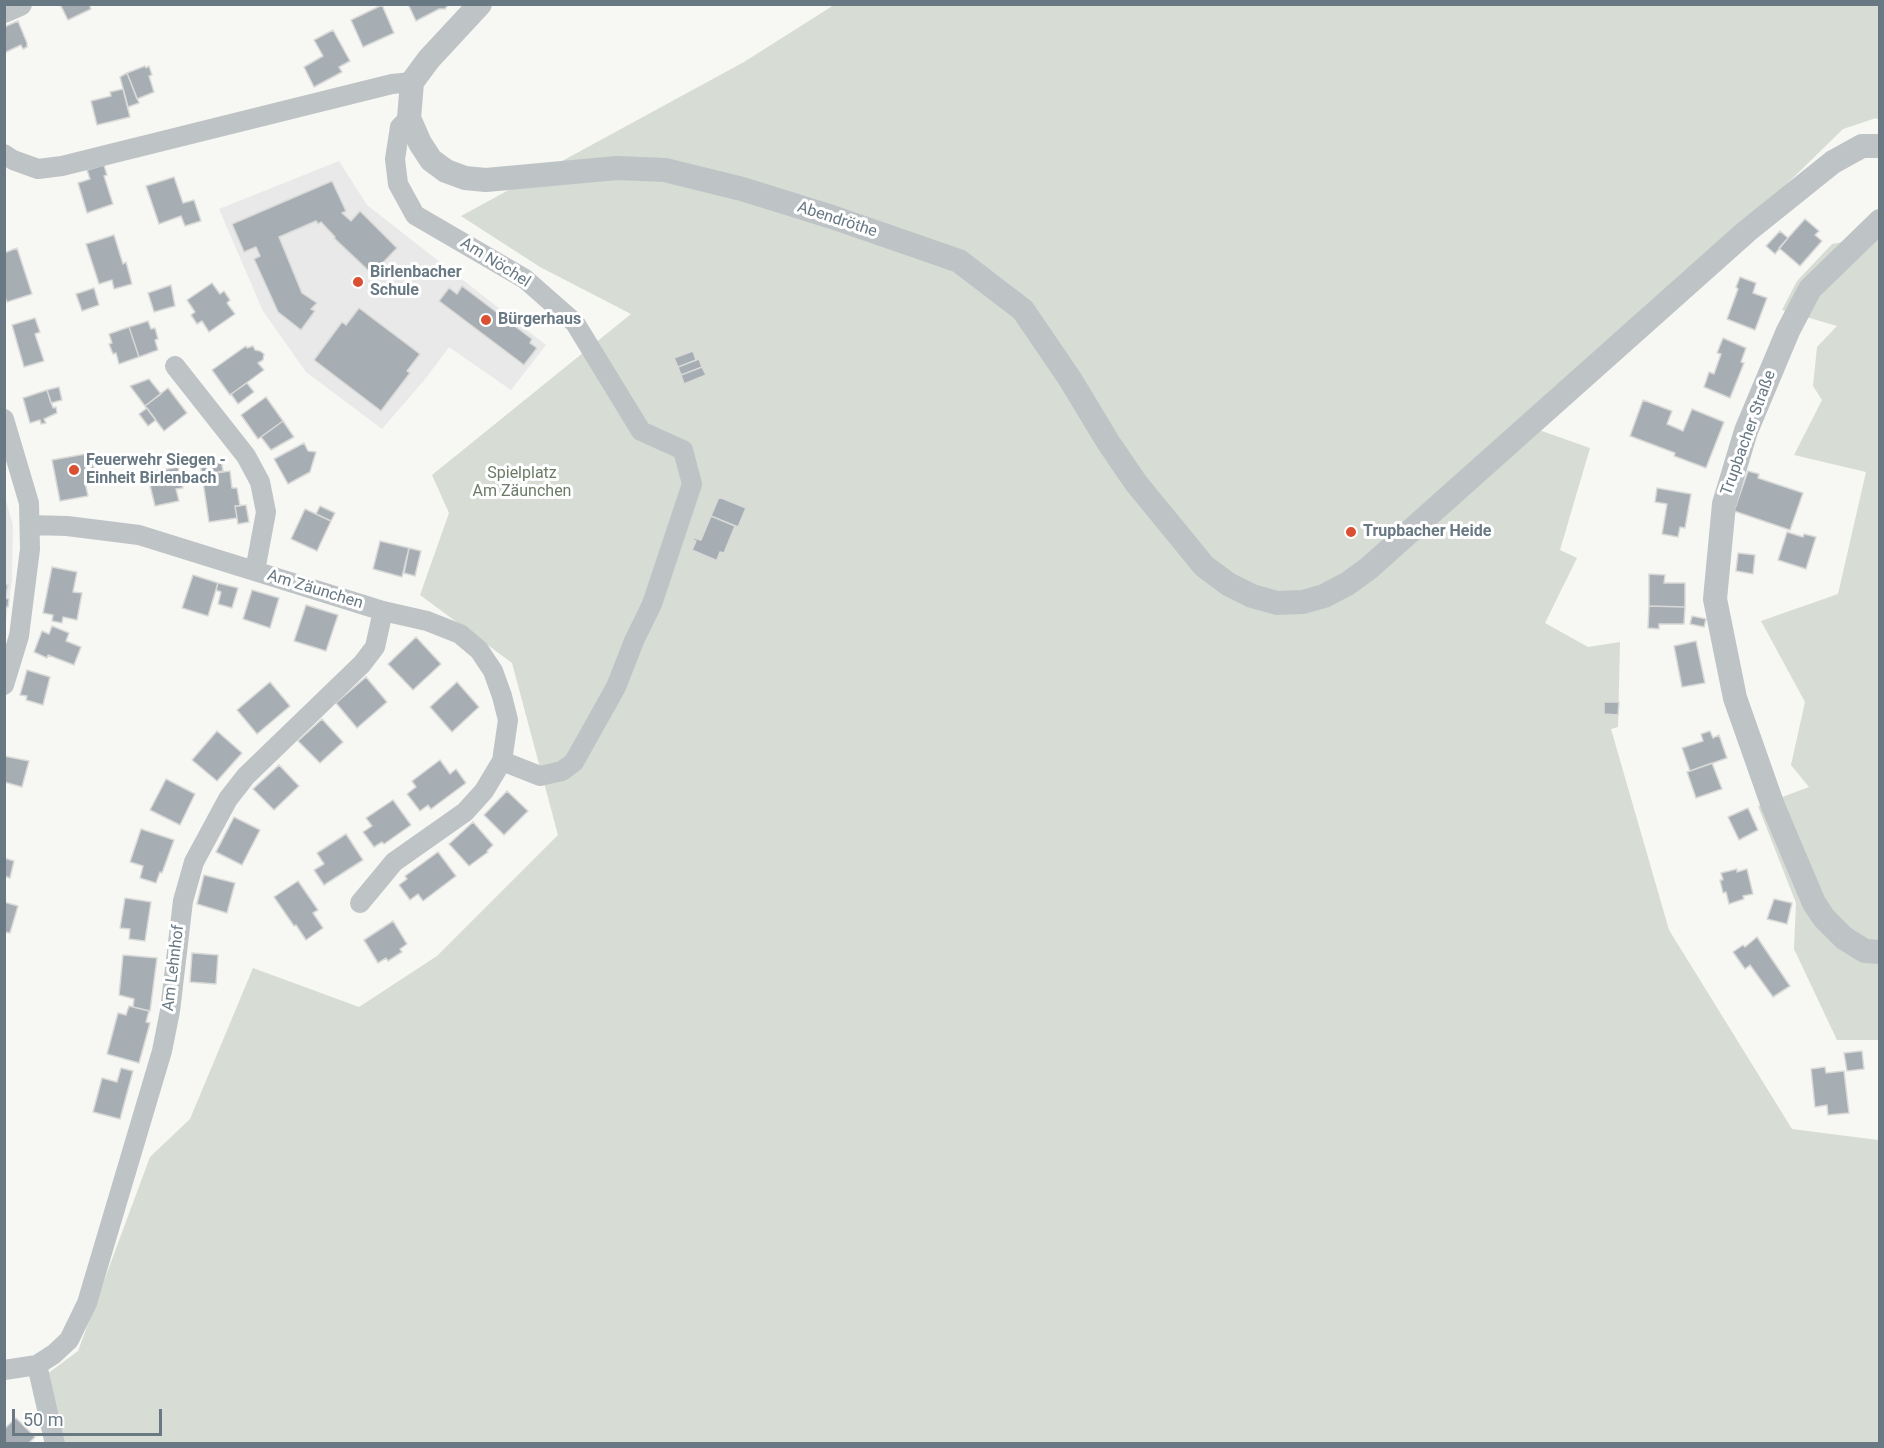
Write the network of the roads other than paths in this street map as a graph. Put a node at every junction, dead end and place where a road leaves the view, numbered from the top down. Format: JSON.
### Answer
{"nodes":[{"id":1,"x":20,"y":4,"type":"edge"},
{"id":2,"x":480,"y":4,"type":"edge"},
{"id":3,"x":4,"y":11,"type":"edge"},
{"id":4,"x":412,"y":82,"type":"junction"},
{"id":5,"x":410,"y":118,"type":"junction"},
{"id":6,"x":1880,"y":146,"type":"edge"},
{"id":7,"x":4,"y":154,"type":"edge"},
{"id":8,"x":1880,"y":221,"type":"edge"},
{"id":9,"x":175,"y":366,"type":"dead end"},
{"id":10,"x":4,"y":419,"type":"edge"},
{"id":11,"x":30,"y":525,"type":"junction"},
{"id":12,"x":255,"y":571,"type":"junction"},
{"id":13,"x":383,"y":611,"type":"junction"},
{"id":14,"x":4,"y":685,"type":"edge"},
{"id":15,"x":502,"y":761,"type":"junction"},
{"id":16,"x":360,"y":903,"type":"dead end"},
{"id":17,"x":1880,"y":952,"type":"edge"},
{"id":18,"x":37,"y":1365,"type":"junction"},
{"id":19,"x":4,"y":1370,"type":"edge"},
{"id":20,"x":55,"y":1443,"type":"edge"}],
"edges":[{"from":1,"to":3,"type":"street"},
{"from":2,"to":4,"type":"street"},
{"from":4,"to":5,"type":"street","name":"Abendröthe"},
{"from":4,"to":7,"type":"street"},
{"from":5,"to":6,"type":"street","name":"Abendröthe"},
{"from":5,"to":15,"type":"street","name":"Am Nöchel"},
{"from":8,"to":17,"type":"street","name":"Trupbacher Straße"},
{"from":9,"to":12,"type":"street"},
{"from":10,"to":11,"type":"street"},
{"from":11,"to":12,"type":"street","name":"Am Zäunchen"},
{"from":11,"to":14,"type":"street"},
{"from":12,"to":13,"type":"street","name":"Am Zäunchen"},
{"from":13,"to":15,"type":"street","name":"Am Zäunchen"},
{"from":13,"to":18,"type":"street","name":"Am Lehnhof"},
{"from":15,"to":16,"type":"street","name":"Am Zäunchen"},
{"from":18,"to":19,"type":"street","name":"Am Lehnhof"},
{"from":18,"to":20,"type":"street"}]}
